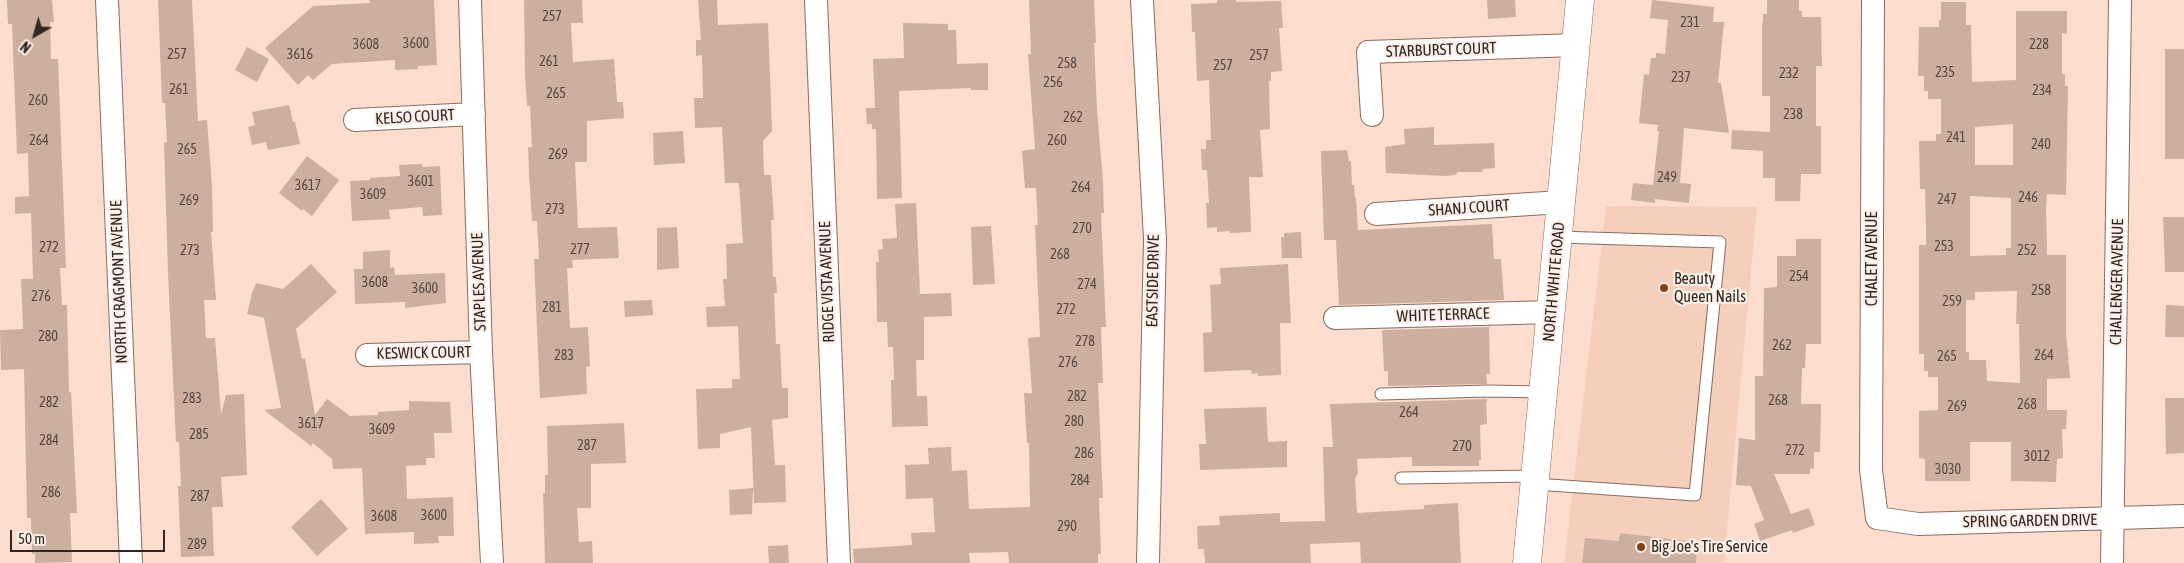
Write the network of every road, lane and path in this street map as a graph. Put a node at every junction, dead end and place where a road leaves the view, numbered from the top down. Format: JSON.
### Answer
{"nodes":[{"id":1,"x":107,"y":0,"type":"edge"},
{"id":2,"x":470,"y":0,"type":"edge"},
{"id":3,"x":816,"y":0,"type":"edge"},
{"id":4,"x":1142,"y":0,"type":"edge"},
{"id":5,"x":1580,"y":0,"type":"edge"},
{"id":6,"x":1873,"y":0,"type":"edge"},
{"id":7,"x":2120,"y":0,"type":"edge"},
{"id":8,"x":1576,"y":45,"type":"junction"},
{"id":9,"x":474,"y":114,"type":"junction"},
{"id":10,"x":1372,"y":115,"type":"dead end"},
{"id":11,"x":355,"y":120,"type":"dead end"},
{"id":12,"x":1561,"y":202,"type":"junction"},
{"id":13,"x":1376,"y":214,"type":"dead end"},
{"id":14,"x":1558,"y":237,"type":"junction"},
{"id":15,"x":1551,"y":312,"type":"junction"},
{"id":16,"x":1335,"y":318,"type":"dead end"},
{"id":17,"x":481,"y":352,"type":"junction"},
{"id":18,"x":367,"y":355,"type":"dead end"},
{"id":19,"x":1543,"y":392,"type":"junction"},
{"id":20,"x":1380,"y":394,"type":"dead end"},
{"id":21,"x":1400,"y":478,"type":"dead end"},
{"id":22,"x":1535,"y":480,"type":"junction"},
{"id":23,"x":2184,"y":516,"type":"edge"},
{"id":24,"x":1877,"y":518,"type":"joint"},
{"id":25,"x":2113,"y":519,"type":"junction"},
{"id":26,"x":131,"y":563,"type":"edge"},
{"id":27,"x":492,"y":563,"type":"edge"},
{"id":28,"x":839,"y":563,"type":"edge"},
{"id":29,"x":1148,"y":563,"type":"edge"},
{"id":30,"x":1527,"y":563,"type":"edge"},
{"id":31,"x":2112,"y":563,"type":"edge"}],
"edges":[{"from":1,"to":26,"type":"street","name":"NORTH CRAGMONT AVENUE"},
{"from":2,"to":9,"type":"street","name":"STAPLES AVENUE"},
{"from":3,"to":28,"type":"street","name":"RIDGE VISTA AVENUE"},
{"from":4,"to":29,"type":"street","name":"EASTSIDE DRIVE"},
{"from":5,"to":8,"type":"main road","name":"NORTH WHITE ROAD"},
{"from":6,"to":24,"type":"street","name":"CHALET AVENUE"},
{"from":7,"to":25,"type":"street","name":"CHALLENGER AVENUE"},
{"from":8,"to":10,"type":"street","name":"STARBURST COURT"},
{"from":8,"to":12,"type":"main road","name":"NORTH WHITE ROAD"},
{"from":9,"to":11,"type":"street","name":"KELSO COURT"},
{"from":9,"to":17,"type":"street","name":"STAPLES AVENUE"},
{"from":12,"to":13,"type":"street","name":"SHANJ COURT"},
{"from":12,"to":14,"type":"main road","name":"NORTH WHITE ROAD"},
{"from":14,"to":15,"type":"main road","name":"NORTH WHITE ROAD"},
{"from":14,"to":22,"type":"lane"},
{"from":15,"to":16,"type":"street","name":"WHITE TERRACE"},
{"from":15,"to":19,"type":"main road","name":"NORTH WHITE ROAD"},
{"from":17,"to":18,"type":"street","name":"KESWICK COURT"},
{"from":17,"to":27,"type":"street","name":"STAPLES AVENUE"},
{"from":19,"to":20,"type":"lane"},
{"from":19,"to":22,"type":"main road","name":"NORTH WHITE ROAD"},
{"from":21,"to":22,"type":"lane"},
{"from":22,"to":30,"type":"main road","name":"NORTH WHITE ROAD"},
{"from":23,"to":25,"type":"street","name":"SPRING GARDEN DRIVE"},
{"from":24,"to":25,"type":"street","name":"SPRING GARDEN DRIVE"},
{"from":25,"to":31,"type":"street","name":"CHALLENGER AVENUE"}]}
